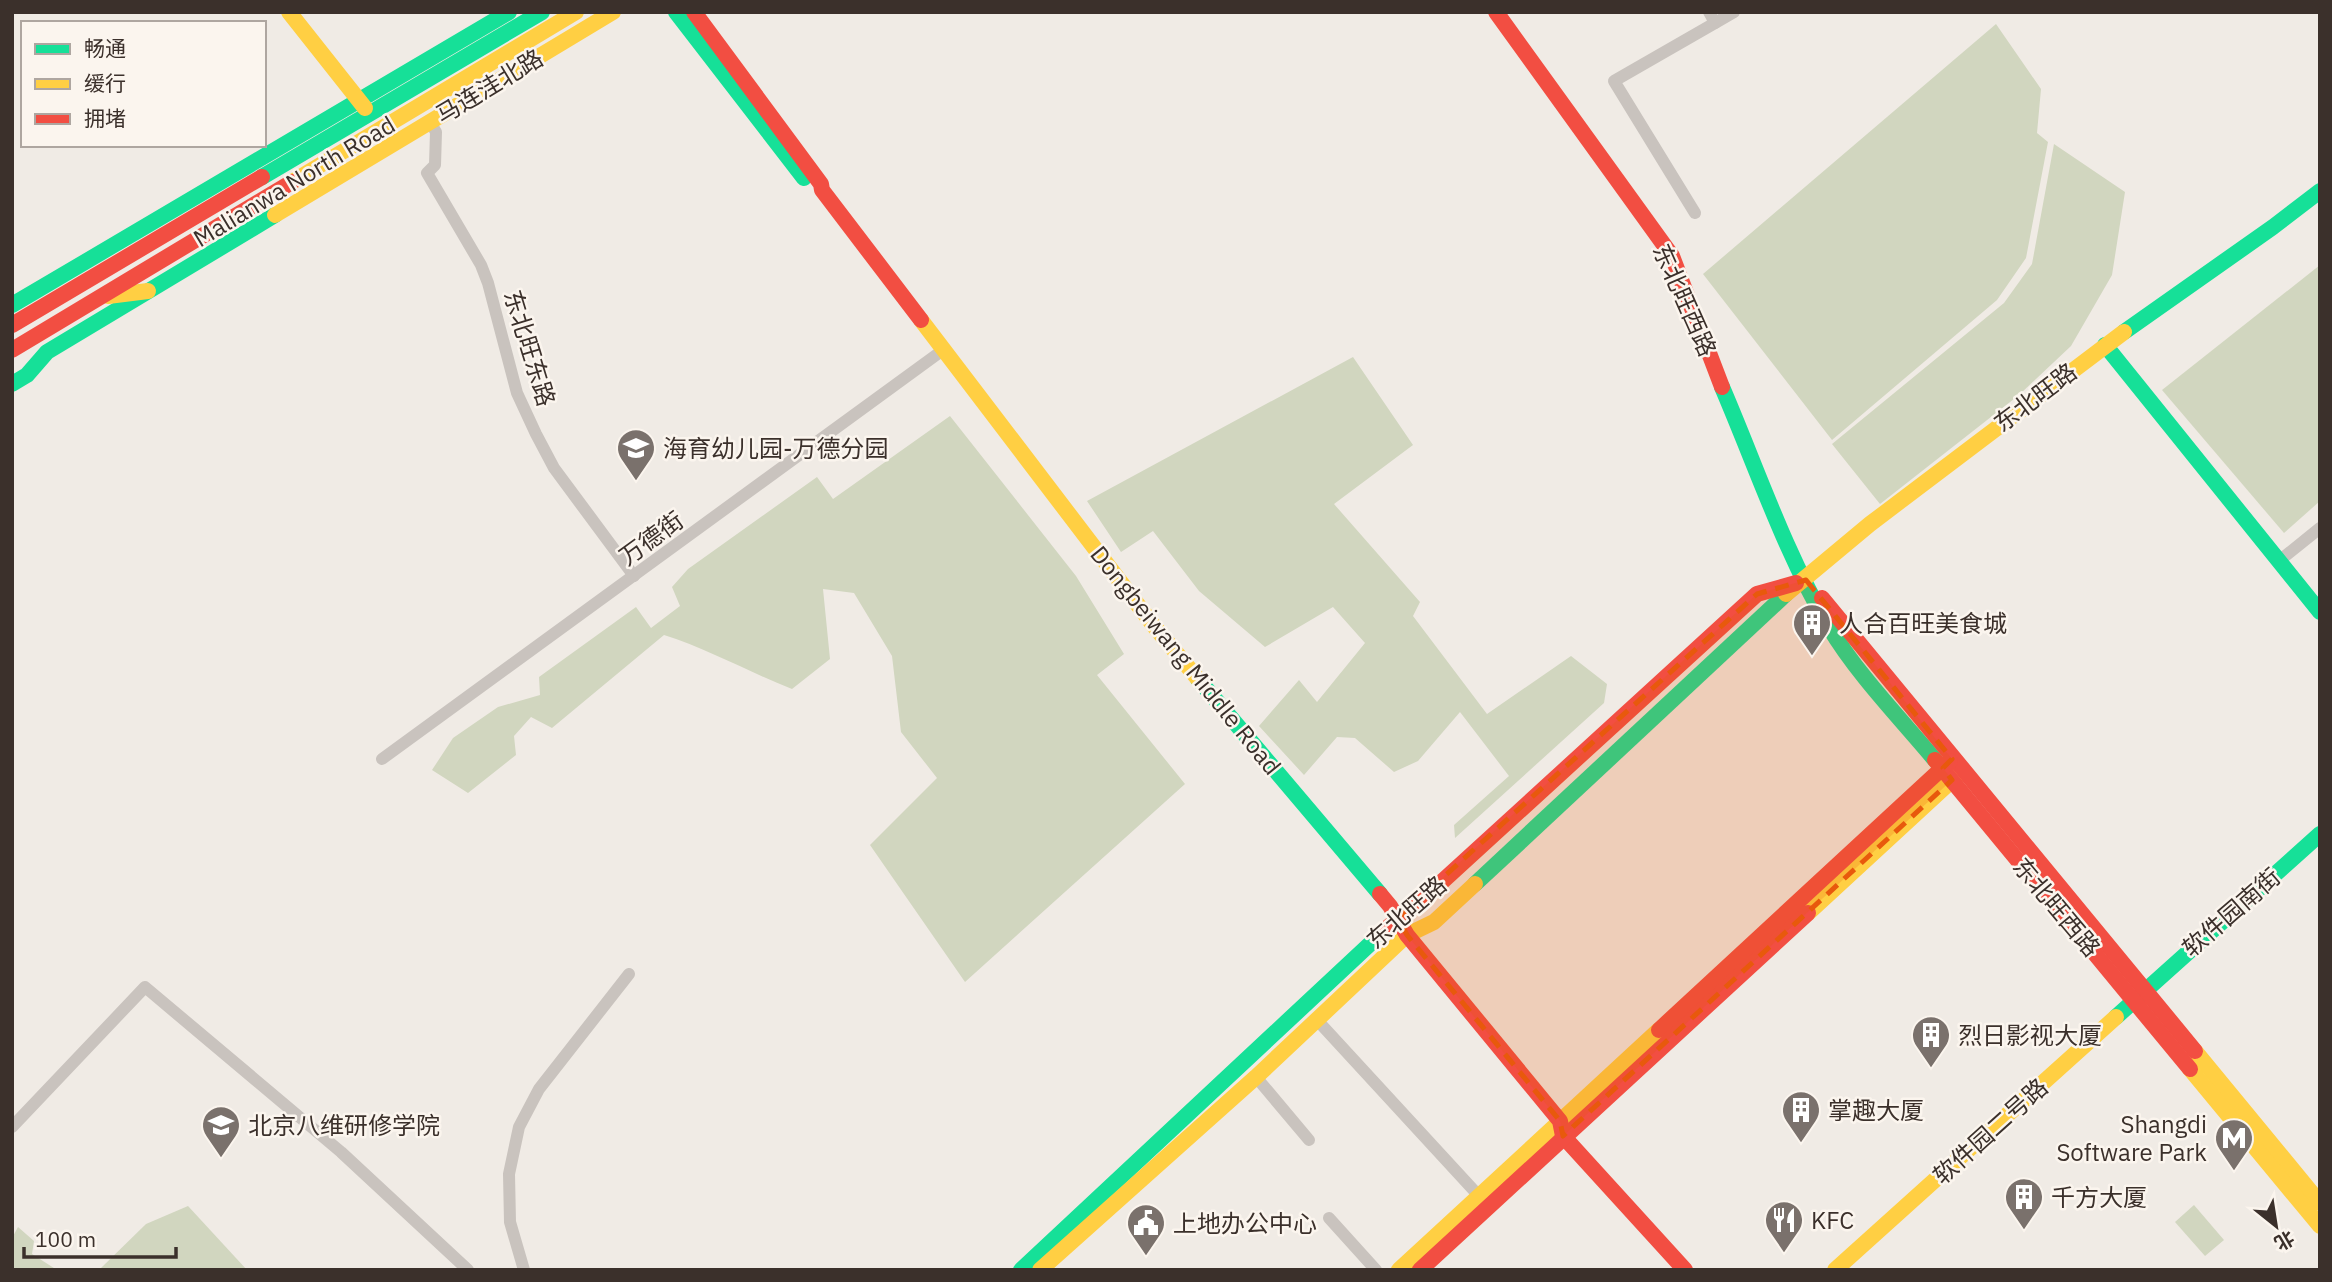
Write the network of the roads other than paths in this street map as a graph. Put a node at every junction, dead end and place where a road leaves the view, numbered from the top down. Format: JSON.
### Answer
{"nodes":[{"id":1,"x":289,"y":12,"type":"edge"},
{"id":2,"x":509,"y":12,"type":"edge"},
{"id":3,"x":542,"y":12,"type":"edge"},
{"id":4,"x":576,"y":12,"type":"edge"},
{"id":5,"x":613,"y":12,"type":"edge"},
{"id":6,"x":676,"y":12,"type":"edge"},
{"id":7,"x":694,"y":12,"type":"edge"},
{"id":8,"x":1496,"y":12,"type":"edge"},
{"id":9,"x":1734,"y":12,"type":"edge"},
{"id":10,"x":1712,"y":18,"type":"edge"},
{"id":11,"x":360,"y":100,"type":"junction"},
{"id":12,"x":370,"y":114,"type":"junction"},
{"id":13,"x":437,"y":118,"type":"junction"},
{"id":14,"x":382,"y":129,"type":"junction"},
{"id":15,"x":822,"y":190,"type":"junction"},
{"id":16,"x":2320,"y":191,"type":"edge"},
{"id":17,"x":1695,"y":213,"type":"dead end"},
{"id":18,"x":148,"y":291,"type":"junction"},
{"id":19,"x":100,"y":297,"type":"junction"},
{"id":20,"x":12,"y":305,"type":"edge"},
{"id":21,"x":12,"y":324,"type":"edge"},
{"id":22,"x":2105,"y":345,"type":"junction"},
{"id":23,"x":943,"y":349,"type":"junction"},
{"id":24,"x":12,"y":350,"type":"edge"},
{"id":25,"x":12,"y":359,"type":"edge"},
{"id":26,"x":27,"y":375,"type":"junction"},
{"id":27,"x":12,"y":384,"type":"edge"},
{"id":28,"x":2320,"y":528,"type":"edge"},
{"id":29,"x":2279,"y":561,"type":"junction"},
{"id":30,"x":634,"y":576,"type":"junction"},
{"id":31,"x":1806,"y":580,"type":"junction"},
{"id":32,"x":2320,"y":612,"type":"edge"},
{"id":33,"x":382,"y":759,"type":"dead end"},
{"id":34,"x":1952,"y":769,"type":"junction"},
{"id":35,"x":2320,"y":834,"type":"edge"},
{"id":36,"x":1398,"y":918,"type":"junction"},
{"id":37,"x":1406,"y":935,"type":"junction"},
{"id":38,"x":629,"y":974,"type":"dead end"},
{"id":39,"x":2138,"y":995,"type":"junction"},
{"id":40,"x":1317,"y":1020,"type":"junction"},
{"id":41,"x":1256,"y":1077,"type":"junction"},
{"id":42,"x":12,"y":1127,"type":"edge"},
{"id":43,"x":1561,"y":1129,"type":"junction"},
{"id":44,"x":1309,"y":1140,"type":"dead end"},
{"id":45,"x":1479,"y":1195,"type":"junction"},
{"id":46,"x":2320,"y":1203,"type":"edge"},
{"id":47,"x":1329,"y":1218,"type":"dead end"},
{"id":48,"x":2320,"y":1226,"type":"edge"},
{"id":49,"x":468,"y":1270,"type":"edge"},
{"id":50,"x":524,"y":1270,"type":"edge"},
{"id":51,"x":1021,"y":1270,"type":"edge"},
{"id":52,"x":1040,"y":1270,"type":"edge"},
{"id":53,"x":1376,"y":1270,"type":"edge"},
{"id":54,"x":1399,"y":1270,"type":"edge"},
{"id":55,"x":1420,"y":1270,"type":"edge"},
{"id":56,"x":1685,"y":1270,"type":"edge"},
{"id":57,"x":1835,"y":1270,"type":"edge"}],
"edges":[{"from":1,"to":11,"type":"street"},
{"from":2,"to":11,"type":"street"},
{"from":3,"to":12,"type":"street","name":"Malianwa North Road"},
{"from":4,"to":14,"type":"street","name":"Malianwa North Road"},
{"from":5,"to":13,"type":"street","name":"马连洼北路"},
{"from":6,"to":15,"type":"street","name":"Dongbeiwang Middle Road"},
{"from":7,"to":15,"type":"street","name":"Dongbeiwang Middle Road"},
{"from":8,"to":31,"type":"street","name":"东北旺西路"},
{"from":9,"to":10,"type":"street"},
{"from":10,"to":17,"type":"street"},
{"from":11,"to":12,"type":"street"},
{"from":11,"to":20,"type":"street"},
{"from":12,"to":14,"type":"street"},
{"from":12,"to":21,"type":"street","name":"Malianwa North Road"},
{"from":13,"to":14,"type":"street"},
{"from":13,"to":18,"type":"street","name":"马连洼北路"},
{"from":13,"to":30,"type":"street","name":"东北旺东路"},
{"from":14,"to":19,"type":"street","name":"Malianwa North Road"},
{"from":15,"to":23,"type":"street","name":"Dongbeiwang Middle Road"},
{"from":16,"to":22,"type":"street","name":"东北旺路"},
{"from":18,"to":19,"type":"street"},
{"from":18,"to":26,"type":"street","name":"马连洼北路"},
{"from":19,"to":24,"type":"street","name":"Malianwa North Road"},
{"from":22,"to":29,"type":"street"},
{"from":22,"to":31,"type":"street","name":"东北旺路"},
{"from":23,"to":30,"type":"street","name":"万德街"},
{"from":23,"to":36,"type":"street","name":"Dongbeiwang Middle Road"},
{"from":25,"to":26,"type":"street"},
{"from":26,"to":27,"type":"street","name":"马连洼北路"},
{"from":28,"to":29,"type":"street"},
{"from":29,"to":32,"type":"street"},
{"from":30,"to":33,"type":"street","name":"万德街"},
{"from":31,"to":34,"type":"street","name":"东北旺西路"},
{"from":31,"to":36,"type":"street","name":"东北旺路"},
{"from":31,"to":37,"type":"street","name":"东北旺路"},
{"from":34,"to":39,"type":"street","name":"东北旺西路"},
{"from":34,"to":43,"type":"street"},
{"from":35,"to":39,"type":"street","name":"软件园南街"},
{"from":36,"to":37,"type":"street","name":"Dongbeiwang Middle Road"},
{"from":36,"to":51,"type":"street","name":"东北旺路"},
{"from":37,"to":40,"type":"street","name":"东北旺路"},
{"from":37,"to":43,"type":"street","name":"Dongbeiwang Middle Road"},
{"from":38,"to":50,"type":"street"},
{"from":39,"to":46,"type":"street","name":"东北旺西路"},
{"from":39,"to":48,"type":"street","name":"东北旺西路"},
{"from":39,"to":57,"type":"street","name":"软件园二号路"},
{"from":40,"to":41,"type":"street","name":"东北旺路"},
{"from":40,"to":45,"type":"street"},
{"from":41,"to":44,"type":"street"},
{"from":41,"to":52,"type":"street","name":"东北旺路"},
{"from":42,"to":49,"type":"street"},
{"from":43,"to":45,"type":"street"},
{"from":43,"to":55,"type":"street"},
{"from":43,"to":56,"type":"street","name":"Dongbeiwang Middle Road"},
{"from":45,"to":54,"type":"street"},
{"from":47,"to":53,"type":"street"}]}
